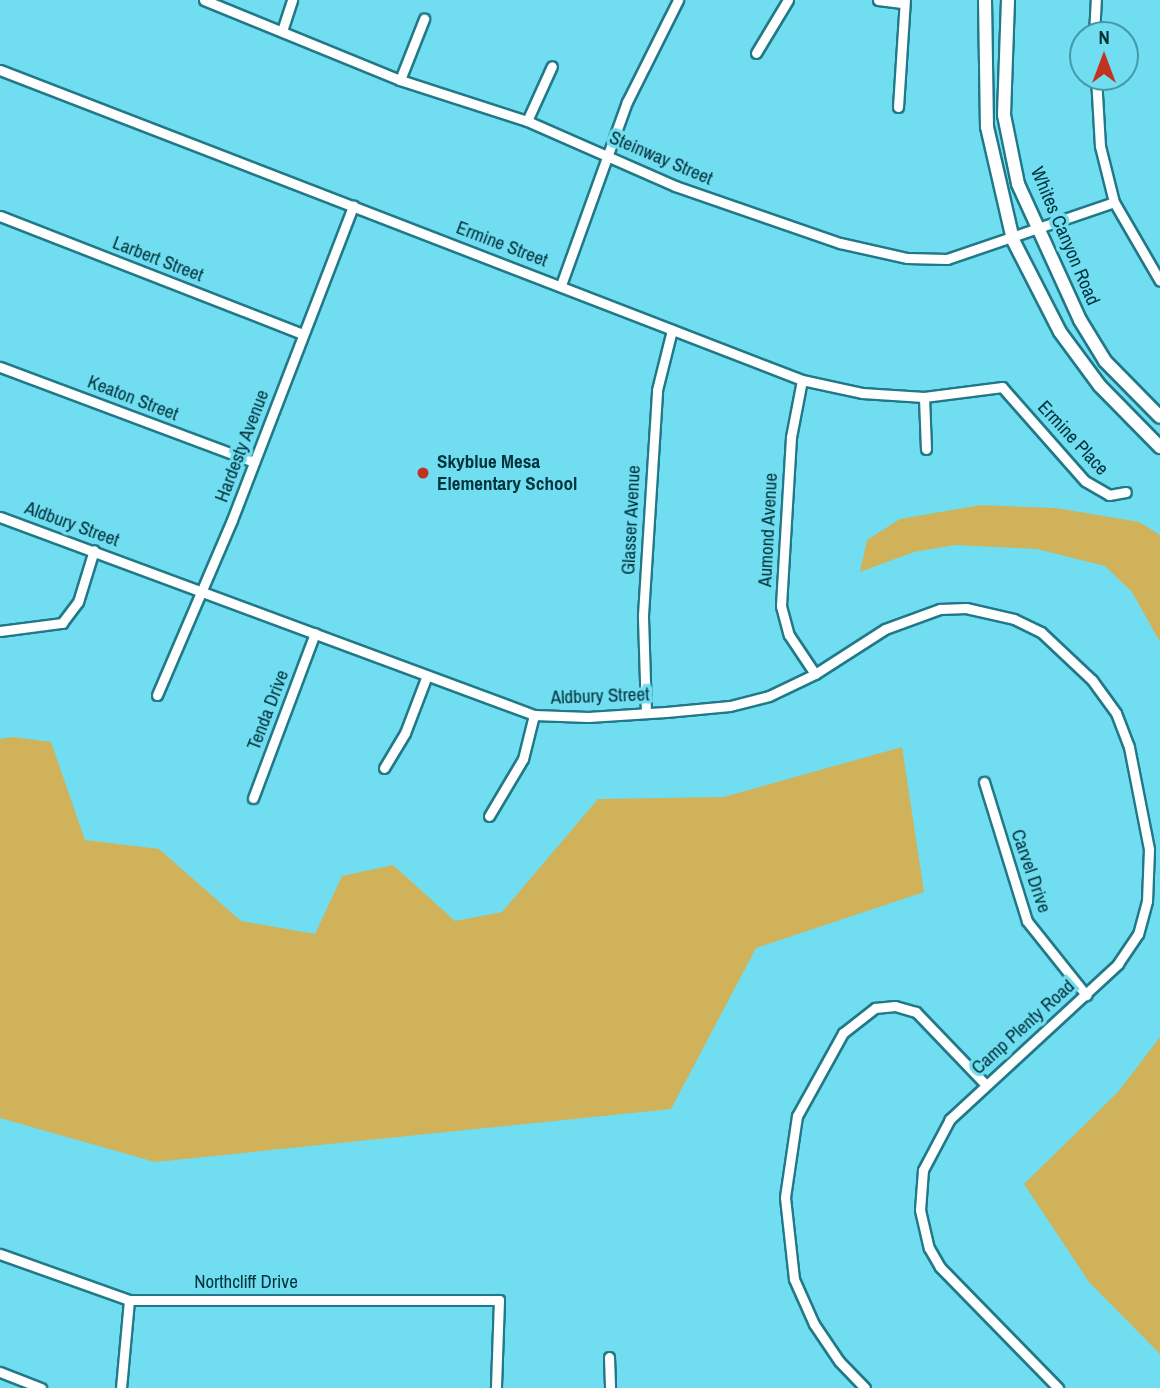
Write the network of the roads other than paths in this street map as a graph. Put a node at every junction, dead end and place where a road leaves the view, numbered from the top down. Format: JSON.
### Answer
{"nodes":[{"id":1,"x":204,"y":0,"type":"edge"},
{"id":2,"x":292,"y":0,"type":"edge"},
{"id":3,"x":678,"y":0,"type":"edge"},
{"id":4,"x":788,"y":0,"type":"edge"},
{"id":5,"x":878,"y":0,"type":"edge"},
{"id":6,"x":985,"y":0,"type":"edge"},
{"id":7,"x":1008,"y":0,"type":"edge"},
{"id":8,"x":1097,"y":0,"type":"edge"},
{"id":9,"x":905,"y":1,"type":"edge"},
{"id":10,"x":424,"y":19,"type":"dead end"},
{"id":11,"x":1095,"y":21,"type":"edge"},
{"id":12,"x":282,"y":32,"type":"junction"},
{"id":13,"x":756,"y":53,"type":"dead end"},
{"id":14,"x":552,"y":66,"type":"dead end"},
{"id":15,"x":0,"y":70,"type":"edge"},
{"id":16,"x":400,"y":80,"type":"junction"},
{"id":17,"x":1097,"y":91,"type":"edge"},
{"id":18,"x":898,"y":107,"type":"dead end"},
{"id":19,"x":527,"y":121,"type":"junction"},
{"id":20,"x":610,"y":156,"type":"junction"},
{"id":21,"x":1114,"y":202,"type":"junction"},
{"id":22,"x":353,"y":206,"type":"junction"},
{"id":23,"x":0,"y":216,"type":"edge"},
{"id":24,"x":1037,"y":231,"type":"junction"},
{"id":25,"x":1013,"y":240,"type":"junction"},
{"id":26,"x":1160,"y":281,"type":"edge"},
{"id":27,"x":561,"y":285,"type":"junction"},
{"id":28,"x":673,"y":330,"type":"junction"},
{"id":29,"x":302,"y":334,"type":"junction"},
{"id":30,"x":0,"y":367,"type":"edge"},
{"id":31,"x":802,"y":380,"type":"junction"},
{"id":32,"x":1002,"y":387,"type":"joint"},
{"id":33,"x":924,"y":397,"type":"junction"},
{"id":34,"x":1160,"y":417,"type":"edge"},
{"id":35,"x":1160,"y":447,"type":"edge"},
{"id":36,"x":926,"y":449,"type":"dead end"},
{"id":37,"x":254,"y":462,"type":"junction"},
{"id":38,"x":1126,"y":492,"type":"dead end"},
{"id":39,"x":0,"y":517,"type":"edge"},
{"id":40,"x":94,"y":550,"type":"junction"},
{"id":41,"x":203,"y":591,"type":"junction"},
{"id":42,"x":0,"y":631,"type":"edge"},
{"id":43,"x":315,"y":633,"type":"junction"},
{"id":44,"x":1073,"y":661,"type":"joint"},
{"id":45,"x":815,"y":674,"type":"junction"},
{"id":46,"x":426,"y":678,"type":"junction"},
{"id":47,"x":157,"y":695,"type":"dead end"},
{"id":48,"x":646,"y":713,"type":"junction"},
{"id":49,"x":534,"y":715,"type":"junction"},
{"id":50,"x":384,"y":768,"type":"dead end"},
{"id":51,"x":984,"y":782,"type":"dead end"},
{"id":52,"x":253,"y":798,"type":"dead end"},
{"id":53,"x":489,"y":816,"type":"dead end"},
{"id":54,"x":1086,"y":996,"type":"junction"},
{"id":55,"x":985,"y":1084,"type":"junction"},
{"id":56,"x":0,"y":1254,"type":"edge"},
{"id":57,"x":129,"y":1300,"type":"junction"},
{"id":58,"x":609,"y":1357,"type":"dead end"},
{"id":59,"x":0,"y":1372,"type":"edge"},
{"id":60,"x":41,"y":1388,"type":"edge"},
{"id":61,"x":121,"y":1388,"type":"edge"},
{"id":62,"x":496,"y":1388,"type":"edge"},
{"id":63,"x":610,"y":1388,"type":"edge"},
{"id":64,"x":866,"y":1388,"type":"edge"},
{"id":65,"x":1058,"y":1388,"type":"edge"}],
"edges":[{"from":1,"to":12,"type":"street","name":"Steinway Street"},
{"from":2,"to":12,"type":"street"},
{"from":3,"to":20,"type":"street"},
{"from":4,"to":13,"type":"street"},
{"from":5,"to":9,"type":"street"},
{"from":6,"to":25,"type":"main road"},
{"from":7,"to":24,"type":"main road","name":"Whites Canyon Road"},
{"from":8,"to":11,"type":"street"},
{"from":9,"to":18,"type":"street"},
{"from":10,"to":16,"type":"street"},
{"from":12,"to":16,"type":"street","name":"Steinway Street"},
{"from":14,"to":19,"type":"street"},
{"from":15,"to":22,"type":"street","name":"Ermine Street"},
{"from":16,"to":19,"type":"street","name":"Steinway Street"},
{"from":17,"to":21,"type":"street"},
{"from":19,"to":20,"type":"street","name":"Steinway Street"},
{"from":20,"to":25,"type":"street","name":"Steinway Street"},
{"from":20,"to":27,"type":"street"},
{"from":21,"to":24,"type":"street","name":"Steinway Street"},
{"from":21,"to":26,"type":"street"},
{"from":22,"to":27,"type":"street","name":"Ermine Street"},
{"from":22,"to":29,"type":"street","name":"Hardesty Avenue"},
{"from":23,"to":29,"type":"street","name":"Larbert Street"},
{"from":24,"to":25,"type":"street","name":"Steinway Street"},
{"from":24,"to":34,"type":"main road","name":"Whites Canyon Road"},
{"from":25,"to":35,"type":"main road"},
{"from":27,"to":28,"type":"street","name":"Ermine Street"},
{"from":28,"to":31,"type":"street","name":"Ermine Street"},
{"from":28,"to":48,"type":"street","name":"Glasser Avenue"},
{"from":29,"to":37,"type":"street","name":"Hardesty Avenue"},
{"from":30,"to":37,"type":"street","name":"Keaton Street"},
{"from":31,"to":33,"type":"street","name":"Ermine Street"},
{"from":31,"to":45,"type":"street","name":"Aumond Avenue"},
{"from":32,"to":33,"type":"street","name":"Ermine Street"},
{"from":32,"to":38,"type":"street","name":"Ermine Place"},
{"from":33,"to":36,"type":"street"},
{"from":37,"to":41,"type":"street","name":"Hardesty Avenue"},
{"from":39,"to":40,"type":"street","name":"Aldbury Street"},
{"from":40,"to":41,"type":"street","name":"Aldbury Street"},
{"from":40,"to":42,"type":"street"},
{"from":41,"to":43,"type":"street","name":"Aldbury Street"},
{"from":41,"to":47,"type":"street","name":"Hardesty Avenue"},
{"from":43,"to":46,"type":"street","name":"Aldbury Street"},
{"from":43,"to":52,"type":"street","name":"Tenda Drive"},
{"from":44,"to":45,"type":"street","name":"Aldbury Street"},
{"from":44,"to":54,"type":"street","name":"Camp Plenty Road"},
{"from":45,"to":48,"type":"street","name":"Aldbury Street"},
{"from":46,"to":49,"type":"street","name":"Aldbury Street"},
{"from":46,"to":50,"type":"street"},
{"from":48,"to":49,"type":"street","name":"Aldbury Street"},
{"from":49,"to":53,"type":"street"},
{"from":51,"to":54,"type":"street","name":"Carvel Drive"},
{"from":54,"to":55,"type":"street","name":"Camp Plenty Road"},
{"from":55,"to":64,"type":"street"},
{"from":55,"to":65,"type":"street","name":"Camp Plenty Road"},
{"from":56,"to":57,"type":"street","name":"Northcliff Drive"},
{"from":57,"to":61,"type":"street"},
{"from":57,"to":62,"type":"street","name":"Northcliff Drive"},
{"from":58,"to":63,"type":"street"},
{"from":59,"to":60,"type":"street"}]}
